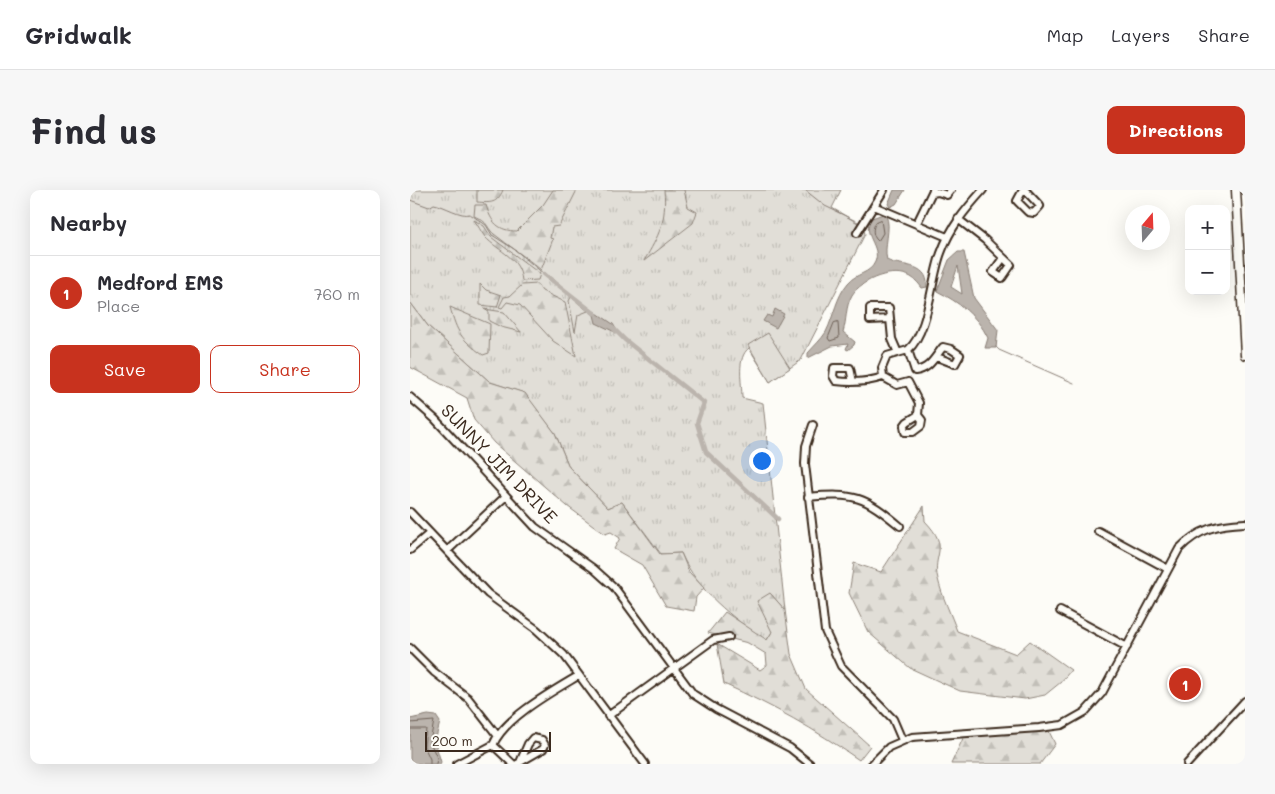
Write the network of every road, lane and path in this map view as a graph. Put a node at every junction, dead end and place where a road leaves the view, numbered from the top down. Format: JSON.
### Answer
{"nodes":[{"id":1,"x":884,"y":190,"type":"edge"},
{"id":2,"x":951,"y":190,"type":"edge"},
{"id":3,"x":983,"y":190,"type":"edge"},
{"id":4,"x":1236,"y":190,"type":"edge"},
{"id":5,"x":933,"y":191,"type":"edge"},
{"id":6,"x":874,"y":206,"type":"junction"},
{"id":7,"x":958,"y":219,"type":"junction"},
{"id":8,"x":917,"y":224,"type":"junction"},
{"id":9,"x":859,"y":231,"type":"dead end"},
{"id":10,"x":947,"y":237,"type":"junction"},
{"id":11,"x":1003,"y":258,"type":"dead end"},
{"id":12,"x":890,"y":319,"type":"dead end"},
{"id":13,"x":908,"y":350,"type":"junction"},
{"id":14,"x":898,"y":353,"type":"junction"},
{"id":15,"x":1245,"y":355,"type":"edge"},
{"id":16,"x":936,"y":357,"type":"dead end"},
{"id":17,"x":915,"y":370,"type":"junction"},
{"id":18,"x":883,"y":377,"type":"junction"},
{"id":19,"x":853,"y":382,"type":"dead end"},
{"id":20,"x":908,"y":382,"type":"junction"},
{"id":21,"x":410,"y":397,"type":"edge"},
{"id":22,"x":918,"y":415,"type":"dead end"},
{"id":23,"x":813,"y":425,"type":"dead end"},
{"id":24,"x":506,"y":496,"type":"junction"},
{"id":25,"x":808,"y":497,"type":"junction"},
{"id":26,"x":410,"y":512,"type":"edge"},
{"id":27,"x":1245,"y":524,"type":"edge"},
{"id":28,"x":900,"y":526,"type":"dead end"},
{"id":29,"x":1098,"y":531,"type":"dead end"},
{"id":30,"x":430,"y":533,"type":"junction"},
{"id":31,"x":410,"y":550,"type":"edge"},
{"id":32,"x":447,"y":551,"type":"junction"},
{"id":33,"x":1168,"y":568,"type":"junction"},
{"id":34,"x":1060,"y":611,"type":"dead end"},
{"id":35,"x":729,"y":636,"type":"dead end"},
{"id":36,"x":1127,"y":647,"type":"junction"},
{"id":37,"x":410,"y":648,"type":"edge"},
{"id":38,"x":674,"y":669,"type":"junction"},
{"id":39,"x":578,"y":676,"type":"junction"},
{"id":40,"x":1245,"y":701,"type":"edge"},
{"id":41,"x":608,"y":716,"type":"junction"},
{"id":42,"x":497,"y":735,"type":"junction"},
{"id":43,"x":902,"y":740,"type":"junction"},
{"id":44,"x":493,"y":745,"type":"junction"},
{"id":45,"x":457,"y":764,"type":"edge"},
{"id":46,"x":513,"y":764,"type":"edge"},
{"id":47,"x":645,"y":764,"type":"edge"},
{"id":48,"x":810,"y":764,"type":"edge"},
{"id":49,"x":872,"y":764,"type":"edge"},
{"id":50,"x":1187,"y":764,"type":"edge"}],
"edges":[{"from":1,"to":6,"type":"street"},
{"from":2,"to":5,"type":"street"},
{"from":3,"to":7,"type":"street"},
{"from":4,"to":15,"type":"main road"},
{"from":5,"to":8,"type":"street"},
{"from":6,"to":8,"type":"street"},
{"from":6,"to":9,"type":"street"},
{"from":7,"to":10,"type":"street"},
{"from":7,"to":11,"type":"street"},
{"from":8,"to":10,"type":"street"},
{"from":10,"to":13,"type":"street"},
{"from":12,"to":14,"type":"street"},
{"from":13,"to":14,"type":"street"},
{"from":13,"to":17,"type":"street"},
{"from":14,"to":18,"type":"street"},
{"from":16,"to":17,"type":"street"},
{"from":17,"to":20,"type":"street"},
{"from":18,"to":19,"type":"street"},
{"from":18,"to":20,"type":"street"},
{"from":20,"to":22,"type":"street"},
{"from":21,"to":24,"type":"street","name":"SUNNY JIM DRIVE"},
{"from":23,"to":25,"type":"street"},
{"from":24,"to":32,"type":"street"},
{"from":24,"to":38,"type":"street","name":"SUNNY JIM DRIVE"},
{"from":25,"to":28,"type":"street"},
{"from":25,"to":43,"type":"street"},
{"from":26,"to":30,"type":"street"},
{"from":27,"to":33,"type":"street"},
{"from":29,"to":33,"type":"street"},
{"from":30,"to":31,"type":"street"},
{"from":30,"to":32,"type":"street"},
{"from":32,"to":39,"type":"street"},
{"from":33,"to":36,"type":"street"},
{"from":34,"to":36,"type":"street"},
{"from":35,"to":38,"type":"street"},
{"from":36,"to":43,"type":"street"},
{"from":37,"to":42,"type":"street"},
{"from":38,"to":41,"type":"street"},
{"from":38,"to":48,"type":"street","name":"SUNNY JIM DRIVE"},
{"from":39,"to":41,"type":"street"},
{"from":39,"to":42,"type":"street"},
{"from":40,"to":50,"type":"street"},
{"from":41,"to":47,"type":"street"},
{"from":42,"to":44,"type":"street"},
{"from":43,"to":49,"type":"street"},
{"from":44,"to":45,"type":"street"},
{"from":44,"to":46,"type":"street"}]}
